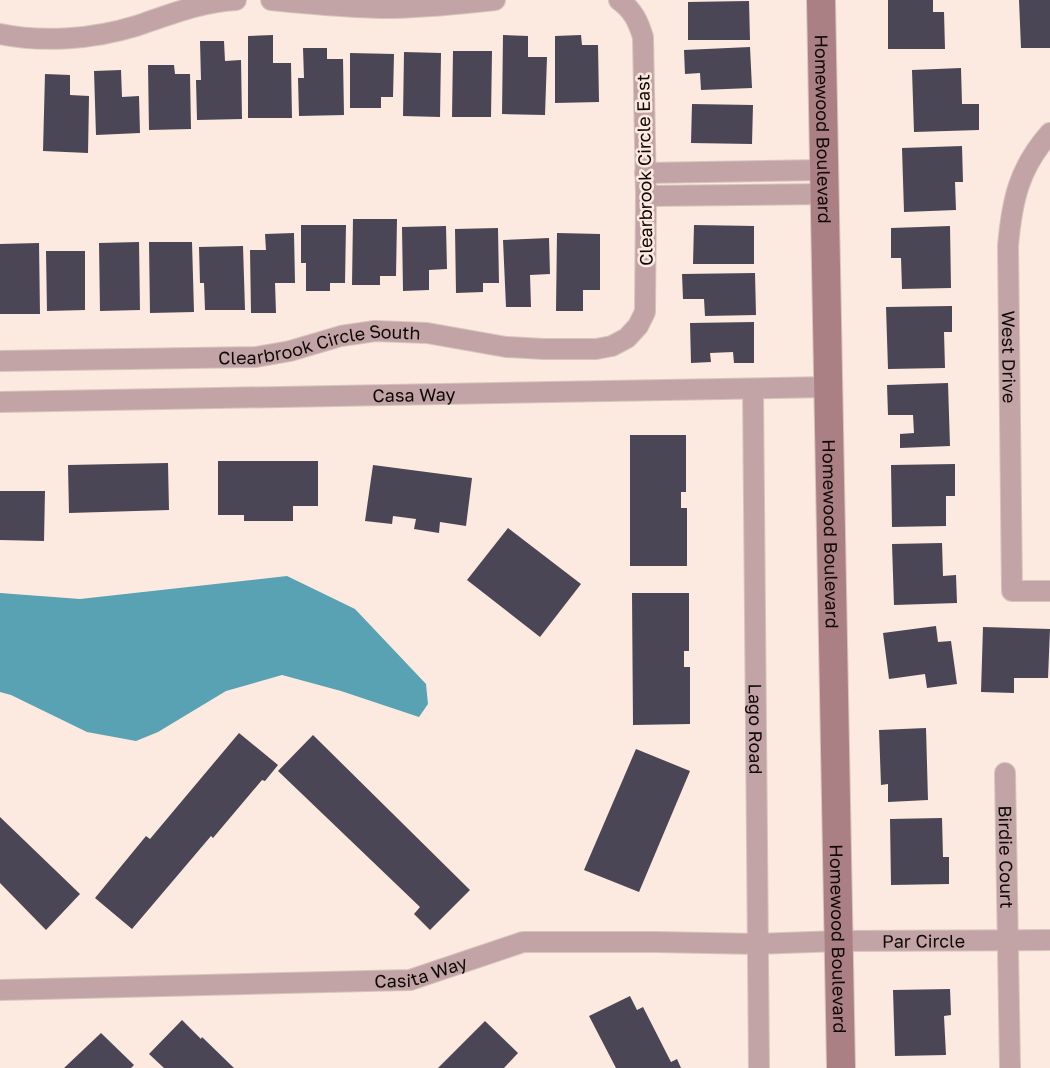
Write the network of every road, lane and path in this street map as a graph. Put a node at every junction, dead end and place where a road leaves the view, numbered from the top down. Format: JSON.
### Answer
{"nodes":[{"id":1,"x":236,"y":0,"type":"edge"},
{"id":2,"x":271,"y":0,"type":"edge"},
{"id":3,"x":495,"y":0,"type":"edge"},
{"id":4,"x":821,"y":0,"type":"edge"},
{"id":5,"x":624,"y":4,"type":"edge"},
{"id":6,"x":0,"y":34,"type":"edge"},
{"id":7,"x":1050,"y":133,"type":"edge"},
{"id":8,"x":645,"y":173,"type":"junction"},
{"id":9,"x":825,"y":182,"type":"junction"},
{"id":10,"x":646,"y":196,"type":"junction"},
{"id":11,"x":632,"y":332,"type":"joint"},
{"id":12,"x":0,"y":361,"type":"edge"},
{"id":13,"x":828,"y":387,"type":"junction"},
{"id":14,"x":753,"y":389,"type":"junction"},
{"id":15,"x":0,"y":402,"type":"edge"},
{"id":16,"x":1050,"y":591,"type":"edge"},
{"id":17,"x":1005,"y":772,"type":"dead end"},
{"id":18,"x":1050,"y":940,"type":"edge"},
{"id":19,"x":839,"y":941,"type":"junction"},
{"id":20,"x":1008,"y":941,"type":"junction"},
{"id":21,"x":758,"y":944,"type":"junction"},
{"id":22,"x":0,"y":990,"type":"edge"},
{"id":23,"x":759,"y":1068,"type":"edge"},
{"id":24,"x":841,"y":1068,"type":"edge"},
{"id":25,"x":1010,"y":1068,"type":"edge"}],
"edges":[{"from":1,"to":6,"type":"street"},
{"from":2,"to":3,"type":"street"},
{"from":4,"to":9,"type":"street","name":"Homewood Boulevard"},
{"from":5,"to":8,"type":"street","name":"Clearbrook Circle East"},
{"from":7,"to":16,"type":"street","name":"West Drive"},
{"from":8,"to":9,"type":"street"},
{"from":8,"to":10,"type":"street","name":"Clearbrook Circle East"},
{"from":9,"to":10,"type":"street"},
{"from":9,"to":13,"type":"street","name":"Homewood Boulevard"},
{"from":10,"to":11,"type":"street","name":"Clearbrook Circle East"},
{"from":11,"to":12,"type":"street","name":"Clearbrook Circle South"},
{"from":13,"to":14,"type":"street","name":"Casa Way"},
{"from":13,"to":19,"type":"street","name":"Homewood Boulevard"},
{"from":14,"to":15,"type":"street","name":"Casa Way"},
{"from":14,"to":21,"type":"street","name":"Lago Road"},
{"from":17,"to":20,"type":"street","name":"Birdie Court"},
{"from":18,"to":20,"type":"street","name":"Par Circle"},
{"from":19,"to":20,"type":"street","name":"Par Circle"},
{"from":19,"to":21,"type":"street","name":"Casita Way"},
{"from":19,"to":24,"type":"street","name":"Homewood Boulevard"},
{"from":20,"to":25,"type":"street"},
{"from":21,"to":22,"type":"street","name":"Casita Way"},
{"from":21,"to":23,"type":"street","name":"Lago Road"}]}
